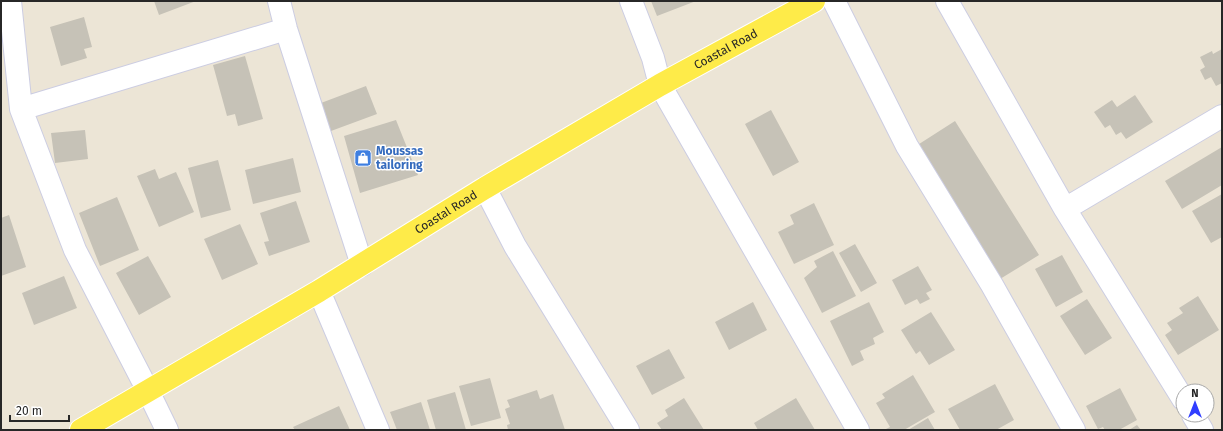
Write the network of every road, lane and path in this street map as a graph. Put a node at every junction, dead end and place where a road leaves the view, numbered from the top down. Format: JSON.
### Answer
{"nodes":[{"id":1,"x":10,"y":1,"type":"edge"},
{"id":2,"x":279,"y":1,"type":"edge"},
{"id":3,"x":630,"y":1,"type":"edge"},
{"id":4,"x":814,"y":1,"type":"edge"},
{"id":5,"x":834,"y":1,"type":"edge"},
{"id":6,"x":947,"y":1,"type":"edge"},
{"id":7,"x":286,"y":29,"type":"junction"},
{"id":8,"x":660,"y":85,"type":"junction"},
{"id":9,"x":21,"y":109,"type":"junction"},
{"id":10,"x":1222,"y":116,"type":"edge"},
{"id":11,"x":485,"y":188,"type":"junction"},
{"id":12,"x":1065,"y":209,"type":"junction"},
{"id":13,"x":362,"y":265,"type":"junction"},
{"id":14,"x":319,"y":291,"type":"junction"},
{"id":15,"x":1175,"y":386,"type":"edge"},
{"id":16,"x":148,"y":391,"type":"junction"},
{"id":17,"x":81,"y":430,"type":"edge"},
{"id":18,"x":167,"y":430,"type":"edge"},
{"id":19,"x":378,"y":430,"type":"edge"},
{"id":20,"x":628,"y":430,"type":"edge"},
{"id":21,"x":858,"y":430,"type":"edge"},
{"id":22,"x":1074,"y":430,"type":"edge"}],
"edges":[{"from":1,"to":9,"type":"street"},
{"from":2,"to":7,"type":"street"},
{"from":3,"to":8,"type":"street"},
{"from":4,"to":8,"type":"main road","name":"Coastal Road"},
{"from":5,"to":22,"type":"street"},
{"from":6,"to":12,"type":"street"},
{"from":7,"to":9,"type":"street"},
{"from":7,"to":13,"type":"street"},
{"from":8,"to":11,"type":"main road","name":"Coastal Road"},
{"from":8,"to":21,"type":"street"},
{"from":9,"to":16,"type":"street"},
{"from":10,"to":12,"type":"street"},
{"from":11,"to":13,"type":"main road","name":"Coastal Road"},
{"from":11,"to":20,"type":"street"},
{"from":12,"to":15,"type":"street"},
{"from":13,"to":14,"type":"main road","name":"Coastal Road"},
{"from":14,"to":16,"type":"main road","name":"Coastal Road"},
{"from":14,"to":19,"type":"street"},
{"from":16,"to":17,"type":"main road","name":"Coastal Road"},
{"from":16,"to":18,"type":"street"}]}
